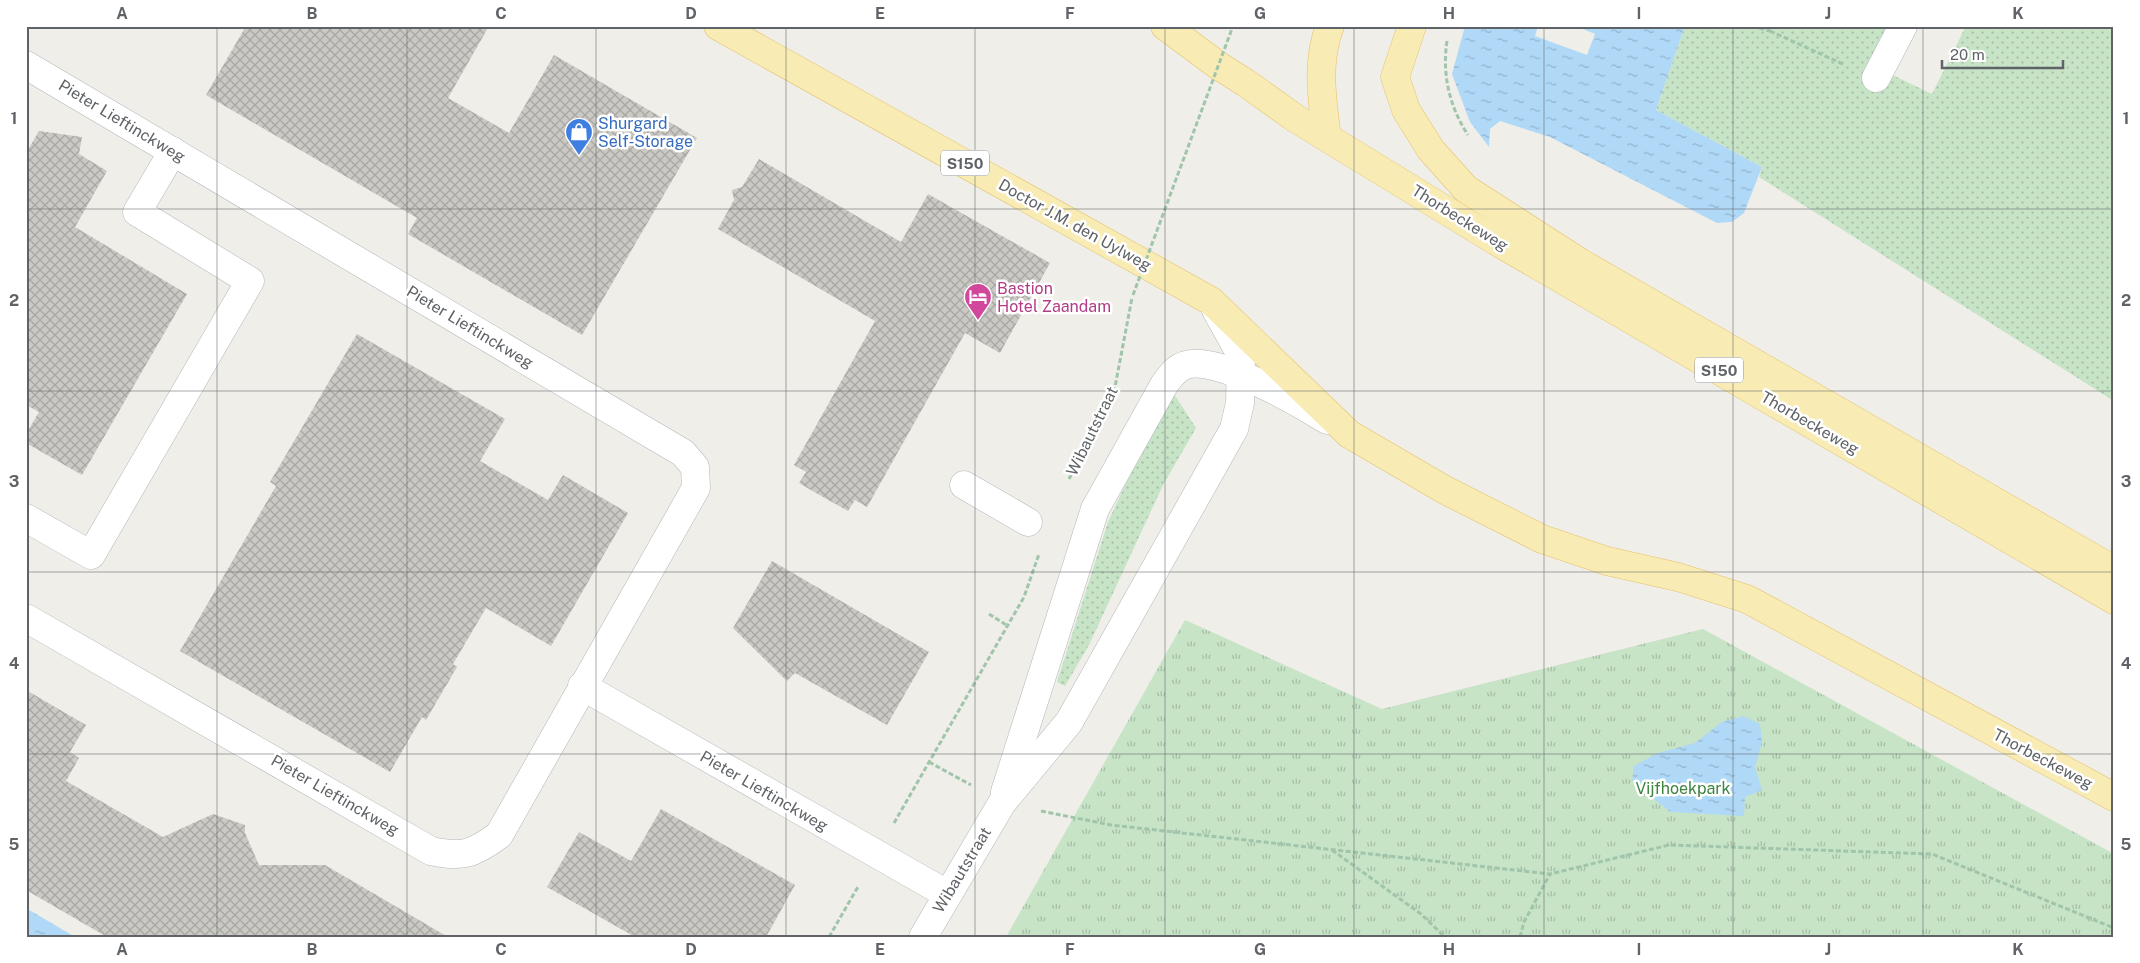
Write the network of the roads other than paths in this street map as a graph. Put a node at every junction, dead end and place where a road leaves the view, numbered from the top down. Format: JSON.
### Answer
{"nodes":[{"id":1,"x":718,"y":26,"type":"edge"},
{"id":2,"x":1165,"y":26,"type":"edge"},
{"id":3,"x":1330,"y":26,"type":"edge"},
{"id":4,"x":1412,"y":26,"type":"edge"},
{"id":5,"x":1903,"y":26,"type":"edge"},
{"id":6,"x":26,"y":65,"type":"edge"},
{"id":7,"x":1876,"y":78,"type":"road end"},
{"id":8,"x":1327,"y":137,"type":"junction"},
{"id":9,"x":173,"y":151,"type":"junction"},
{"id":10,"x":1211,"y":301,"type":"junction"},
{"id":11,"x":1242,"y":376,"type":"junction"},
{"id":12,"x":1349,"y":434,"type":"junction"},
{"id":13,"x":964,"y":485,"type":"dead end"},
{"id":14,"x":26,"y":518,"type":"edge"},
{"id":15,"x":1028,"y":522,"type":"dead end"},
{"id":16,"x":2114,"y":570,"type":"edge"},
{"id":17,"x":2114,"y":600,"type":"edge"},
{"id":18,"x":26,"y":618,"type":"edge"},
{"id":19,"x":582,"y":686,"type":"junction"},
{"id":20,"x":2114,"y":797,"type":"edge"},
{"id":21,"x":1002,"y":803,"type":"junction"},
{"id":22,"x":948,"y":894,"type":"junction"},
{"id":23,"x":923,"y":937,"type":"edge"}],
"edges":[{"from":1,"to":10,"type":"main road","name":"Doctor J.M. den Uylweg","number":"S150"},
{"from":2,"to":8,"type":"main road","number":"S150"},
{"from":3,"to":8,"type":"main road"},
{"from":4,"to":16,"type":"main road","number":"S150"},
{"from":5,"to":7,"type":"street"},
{"from":6,"to":9,"type":"street","name":"Pieter Lieftinckweg"},
{"from":8,"to":17,"type":"main road","name":"Thorbeckeweg","number":"S150"},
{"from":9,"to":14,"type":"street"},
{"from":9,"to":19,"type":"street","name":"Pieter Lieftinckweg"},
{"from":10,"to":11,"type":"street","name":"Wibautstraat"},
{"from":10,"to":12,"type":"main road","name":"Doctor J.M. den Uylweg","number":"S150"},
{"from":11,"to":12,"type":"street","name":"Wibautstraat"},
{"from":11,"to":21,"type":"street","name":"Wibautstraat"},
{"from":11,"to":21,"type":"street","name":"Wibautstraat"},
{"from":12,"to":20,"type":"main road","name":"Thorbeckeweg","number":"S150"},
{"from":13,"to":15,"type":"street"},
{"from":18,"to":19,"type":"street","name":"Pieter Lieftinckweg"},
{"from":19,"to":22,"type":"street","name":"Pieter Lieftinckweg"},
{"from":21,"to":22,"type":"street","name":"Wibautstraat"},
{"from":22,"to":23,"type":"street","name":"Wibautstraat"}]}
